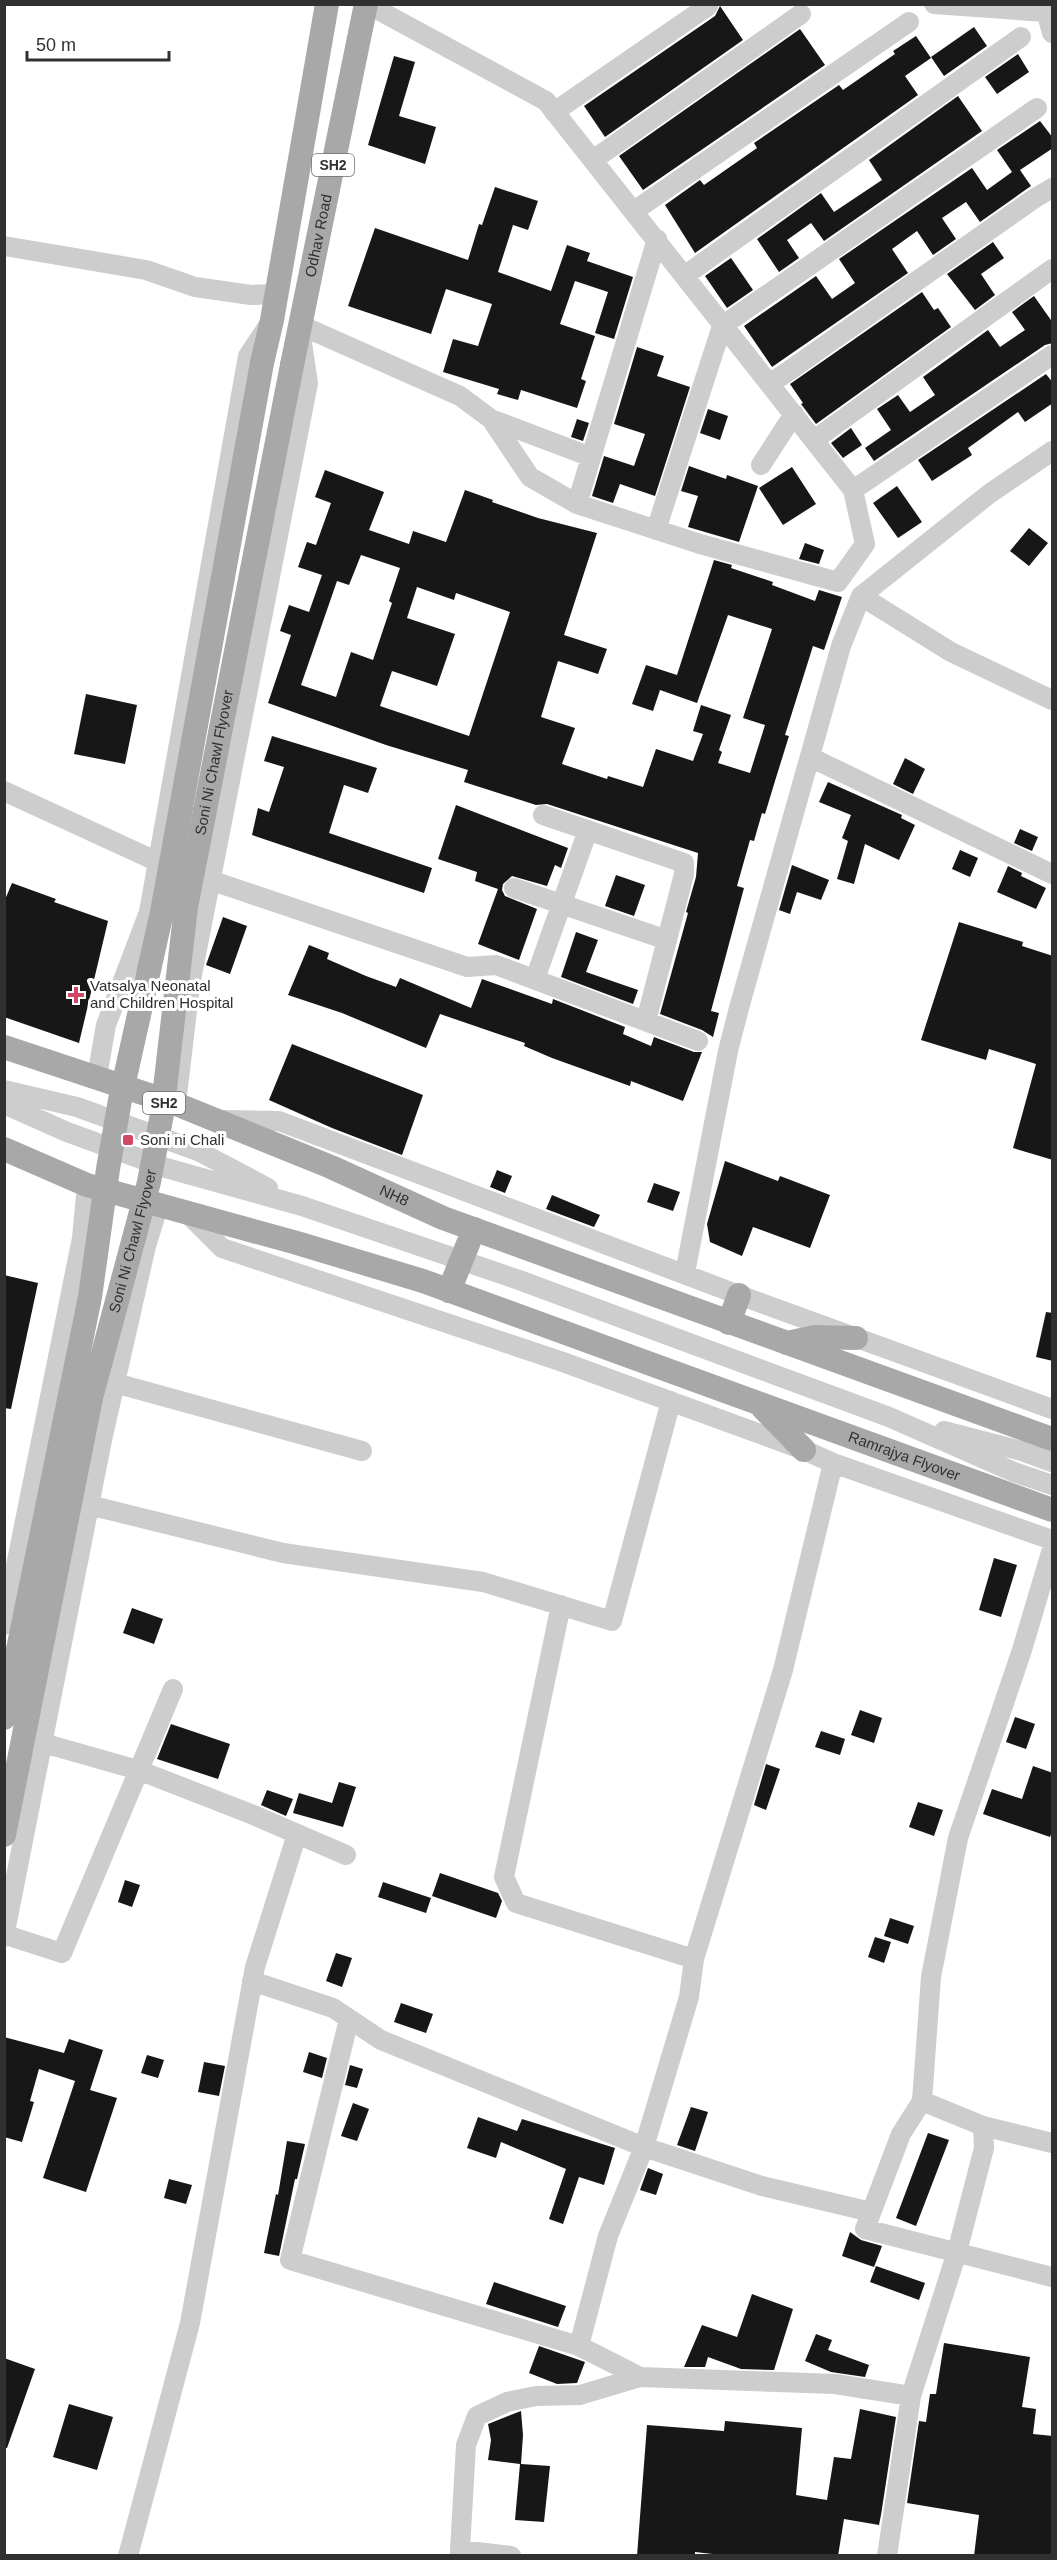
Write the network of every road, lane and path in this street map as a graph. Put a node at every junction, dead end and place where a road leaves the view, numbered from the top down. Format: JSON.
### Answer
{"nodes":[{"id":1,"x":327,"y":4,"type":"edge"},
{"id":2,"x":366,"y":4,"type":"edge"},
{"id":3,"x":934,"y":4,"type":"edge"},
{"id":4,"x":708,"y":6,"type":"dead end"},
{"id":5,"x":1047,"y":7,"type":"edge"},
{"id":6,"x":801,"y":14,"type":"dead end"},
{"id":7,"x":909,"y":22,"type":"dead end"},
{"id":8,"x":1053,"y":33,"type":"edge"},
{"id":9,"x":1021,"y":37,"type":"dead end"},
{"id":10,"x":1037,"y":108,"type":"dead end"},
{"id":11,"x":554,"y":112,"type":"junction"},
{"id":12,"x":593,"y":160,"type":"junction"},
{"id":13,"x":1053,"y":188,"type":"edge"},
{"id":14,"x":634,"y":212,"type":"junction"},
{"id":15,"x":657,"y":240,"type":"junction"},
{"id":16,"x":4,"y":246,"type":"edge"},
{"id":17,"x":1053,"y":269,"type":"edge"},
{"id":18,"x":684,"y":276,"type":"junction"},
{"id":19,"x":276,"y":294,"type":"junction"},
{"id":20,"x":272,"y":320,"type":"junction"},
{"id":21,"x":300,"y":325,"type":"junction"},
{"id":22,"x":722,"y":326,"type":"junction"},
{"id":23,"x":1053,"y":355,"type":"edge"},
{"id":24,"x":770,"y":384,"type":"junction"},
{"id":25,"x":794,"y":414,"type":"junction"},
{"id":26,"x":491,"y":419,"type":"junction"},
{"id":27,"x":814,"y":440,"type":"junction"},
{"id":28,"x":1053,"y":451,"type":"edge"},
{"id":29,"x":591,"y":457,"type":"junction"},
{"id":30,"x":761,"y":465,"type":"dead end"},
{"id":31,"x":853,"y":490,"type":"junction"},
{"id":32,"x":577,"y":504,"type":"junction"},
{"id":33,"x":656,"y":530,"type":"junction"},
{"id":34,"x":861,"y":596,"type":"junction"},
{"id":35,"x":1053,"y":700,"type":"edge"},
{"id":36,"x":810,"y":757,"type":"junction"},
{"id":37,"x":4,"y":791,"type":"edge"},
{"id":38,"x":543,"y":815,"type":"dead end"},
{"id":39,"x":588,"y":830,"type":"junction"},
{"id":40,"x":158,"y":862,"type":"junction"},
{"id":41,"x":1053,"y":874,"type":"edge"},
{"id":42,"x":210,"y":880,"type":"junction"},
{"id":43,"x":514,"y":888,"type":"dead end"},
{"id":44,"x":561,"y":905,"type":"junction"},
{"id":45,"x":667,"y":940,"type":"junction"},
{"id":46,"x":535,"y":979,"type":"junction"},
{"id":47,"x":646,"y":1022,"type":"junction"},
{"id":48,"x":698,"y":1041,"type":"dead end"},
{"id":49,"x":4,"y":1047,"type":"edge"},
{"id":50,"x":97,"y":1077,"type":"junction"},
{"id":51,"x":4,"y":1090,"type":"edge"},
{"id":52,"x":4,"y":1104,"type":"edge"},
{"id":53,"x":176,"y":1104,"type":"junction"},
{"id":54,"x":211,"y":1119,"type":"junction"},
{"id":55,"x":10,"y":1151,"type":"edge"},
{"id":56,"x":87,"y":1185,"type":"junction"},
{"id":57,"x":159,"y":1204,"type":"junction"},
{"id":58,"x":302,"y":1206,"type":"junction"},
{"id":59,"x":187,"y":1213,"type":"junction"},
{"id":60,"x":474,"y":1229,"type":"junction"},
{"id":61,"x":461,"y":1259,"type":"junction"},
{"id":62,"x":685,"y":1274,"type":"junction"},
{"id":63,"x":449,"y":1291,"type":"junction"},
{"id":64,"x":740,"y":1295,"type":"junction"},
{"id":65,"x":729,"y":1323,"type":"junction"},
{"id":66,"x":856,"y":1338,"type":"junction"},
{"id":67,"x":786,"y":1343,"type":"junction"},
{"id":68,"x":115,"y":1383,"type":"junction"},
{"id":69,"x":671,"y":1401,"type":"junction"},
{"id":70,"x":757,"y":1402,"type":"junction"},
{"id":71,"x":1053,"y":1409,"type":"edge"},
{"id":72,"x":889,"y":1417,"type":"junction"},
{"id":73,"x":1053,"y":1439,"type":"edge"},
{"id":74,"x":804,"y":1450,"type":"junction"},
{"id":75,"x":362,"y":1451,"type":"dead end"},
{"id":76,"x":1053,"y":1462,"type":"edge"},
{"id":77,"x":833,"y":1463,"type":"junction"},
{"id":78,"x":1053,"y":1485,"type":"edge"},
{"id":79,"x":89,"y":1505,"type":"junction"},
{"id":80,"x":1053,"y":1510,"type":"edge"},
{"id":81,"x":1053,"y":1540,"type":"edge"},
{"id":82,"x":1053,"y":1549,"type":"edge"},
{"id":83,"x":10,"y":1572,"type":"edge"},
{"id":84,"x":561,"y":1605,"type":"junction"},
{"id":85,"x":4,"y":1625,"type":"edge"},
{"id":86,"x":172,"y":1689,"type":"dead end"},
{"id":87,"x":4,"y":1718,"type":"edge"},
{"id":88,"x":43,"y":1743,"type":"junction"},
{"id":89,"x":138,"y":1770,"type":"junction"},
{"id":90,"x":297,"y":1834,"type":"junction"},
{"id":91,"x":4,"y":1835,"type":"edge"},
{"id":92,"x":346,"y":1855,"type":"dead end"},
{"id":93,"x":5,"y":1936,"type":"edge"},
{"id":94,"x":694,"y":1959,"type":"junction"},
{"id":95,"x":252,"y":1981,"type":"junction"},
{"id":96,"x":349,"y":2019,"type":"junction"},
{"id":97,"x":922,"y":2101,"type":"junction"},
{"id":98,"x":983,"y":2126,"type":"junction"},
{"id":99,"x":1053,"y":2143,"type":"edge"},
{"id":100,"x":644,"y":2148,"type":"junction"},
{"id":101,"x":871,"y":2212,"type":"junction"},
{"id":102,"x":957,"y":2252,"type":"junction"},
{"id":103,"x":1053,"y":2277,"type":"edge"},
{"id":104,"x":579,"y":2346,"type":"junction"},
{"id":105,"x":640,"y":2377,"type":"junction"},
{"id":106,"x":911,"y":2396,"type":"junction"},
{"id":107,"x":460,"y":2553,"type":"edge"},
{"id":108,"x":128,"y":2556,"type":"edge"},
{"id":109,"x":511,"y":2556,"type":"edge"},
{"id":110,"x":887,"y":2556,"type":"edge"}],
"edges":[{"from":1,"to":19,"type":"main road","name":"Odhav Road","number":"SH2"},
{"from":2,"to":11,"type":"street"},
{"from":2,"to":21,"type":"main road","name":"Odhav Road","number":"SH2"},
{"from":3,"to":5,"type":"street"},
{"from":4,"to":11,"type":"street"},
{"from":5,"to":8,"type":"street"},
{"from":6,"to":12,"type":"street"},
{"from":7,"to":14,"type":"street"},
{"from":9,"to":18,"type":"street"},
{"from":10,"to":22,"type":"street"},
{"from":11,"to":12,"type":"street"},
{"from":12,"to":14,"type":"street"},
{"from":13,"to":24,"type":"street"},
{"from":14,"to":15,"type":"street"},
{"from":15,"to":18,"type":"street"},
{"from":15,"to":29,"type":"street"},
{"from":16,"to":19,"type":"street"},
{"from":17,"to":27,"type":"street"},
{"from":18,"to":22,"type":"street"},
{"from":19,"to":20,"type":"main road","name":"Odhav Road","number":"SH2"},
{"from":20,"to":40,"type":"street"},
{"from":20,"to":87,"type":"main road","name":"Soni Ni Chawl Flyover","number":"SH2","bridge":true},
{"from":21,"to":26,"type":"street"},
{"from":21,"to":42,"type":"street"},
{"from":21,"to":91,"type":"main road","name":"Soni Ni Chawl Flyover","number":"SH2","bridge":true},
{"from":22,"to":24,"type":"street"},
{"from":22,"to":33,"type":"street"},
{"from":23,"to":31,"type":"street"},
{"from":24,"to":25,"type":"street"},
{"from":25,"to":27,"type":"street"},
{"from":25,"to":30,"type":"street"},
{"from":26,"to":29,"type":"street"},
{"from":26,"to":32,"type":"street"},
{"from":27,"to":31,"type":"street"},
{"from":28,"to":34,"type":"street"},
{"from":29,"to":32,"type":"street"},
{"from":31,"to":33,"type":"street"},
{"from":32,"to":33,"type":"street"},
{"from":34,"to":35,"type":"street"},
{"from":34,"to":36,"type":"street"},
{"from":36,"to":41,"type":"street"},
{"from":36,"to":62,"type":"street"},
{"from":37,"to":40,"type":"street"},
{"from":38,"to":39,"type":"street"},
{"from":39,"to":44,"type":"street"},
{"from":39,"to":45,"type":"street"},
{"from":40,"to":50,"type":"street"},
{"from":42,"to":46,"type":"street"},
{"from":42,"to":53,"type":"street"},
{"from":43,"to":44,"type":"street"},
{"from":44,"to":45,"type":"street"},
{"from":44,"to":46,"type":"street"},
{"from":45,"to":47,"type":"street"},
{"from":46,"to":47,"type":"street"},
{"from":47,"to":48,"type":"street"},
{"from":49,"to":50,"type":"main road","name":"NH8"},
{"from":50,"to":53,"type":"main road","name":"NH8"},
{"from":51,"to":58,"type":"street"},
{"from":52,"to":58,"type":"street"},
{"from":53,"to":54,"type":"main road","name":"NH8"},
{"from":54,"to":60,"type":"main road","name":"NH8"},
{"from":54,"to":62,"type":"street"},
{"from":55,"to":56,"type":"main road","name":"Ramrajya Flyover"},
{"from":56,"to":57,"type":"main road","name":"Ramrajya Flyover"},
{"from":56,"to":83,"type":"street"},
{"from":57,"to":59,"type":"main road","name":"Ramrajya Flyover"},
{"from":57,"to":68,"type":"street"},
{"from":58,"to":61,"type":"street"},
{"from":59,"to":63,"type":"main road","name":"Ramrajya Flyover"},
{"from":59,"to":69,"type":"street"},
{"from":60,"to":61,"type":"main road"},
{"from":60,"to":65,"type":"main road","name":"NH8"},
{"from":61,"to":63,"type":"main road"},
{"from":61,"to":72,"type":"street"},
{"from":62,"to":64,"type":"street"},
{"from":63,"to":70,"type":"main road","name":"Ramrajya Flyover"},
{"from":64,"to":65,"type":"main road"},
{"from":64,"to":66,"type":"street"},
{"from":65,"to":67,"type":"main road","name":"NH8"},
{"from":66,"to":67,"type":"main road"},
{"from":66,"to":71,"type":"street"},
{"from":67,"to":73,"type":"main road"},
{"from":68,"to":75,"type":"street"},
{"from":68,"to":79,"type":"street"},
{"from":69,"to":74,"type":"street"},
{"from":69,"to":84,"type":"street"},
{"from":70,"to":74,"type":"main road"},
{"from":70,"to":80,"type":"main road","name":"Ramrajya Flyover"},
{"from":72,"to":76,"type":"street"},
{"from":72,"to":78,"type":"street"},
{"from":74,"to":77,"type":"street"},
{"from":77,"to":81,"type":"street"},
{"from":77,"to":94,"type":"street"},
{"from":79,"to":84,"type":"street"},
{"from":79,"to":88,"type":"street"},
{"from":82,"to":97,"type":"street"},
{"from":83,"to":85,"type":"street"},
{"from":84,"to":94,"type":"street"},
{"from":86,"to":89,"type":"street"},
{"from":88,"to":89,"type":"street"},
{"from":88,"to":93,"type":"street"},
{"from":89,"to":90,"type":"street"},
{"from":89,"to":93,"type":"street"},
{"from":90,"to":92,"type":"street"},
{"from":90,"to":95,"type":"street"},
{"from":94,"to":100,"type":"street"},
{"from":95,"to":96,"type":"street"},
{"from":95,"to":108,"type":"street"},
{"from":96,"to":100,"type":"street"},
{"from":96,"to":104,"type":"street"},
{"from":97,"to":98,"type":"street"},
{"from":97,"to":101,"type":"street"},
{"from":98,"to":99,"type":"street"},
{"from":98,"to":102,"type":"street"},
{"from":100,"to":101,"type":"street"},
{"from":100,"to":104,"type":"street"},
{"from":101,"to":102,"type":"street"},
{"from":102,"to":103,"type":"street"},
{"from":102,"to":106,"type":"street"},
{"from":104,"to":105,"type":"street"},
{"from":105,"to":106,"type":"street"},
{"from":105,"to":107,"type":"street"},
{"from":106,"to":110,"type":"street"},
{"from":107,"to":109,"type":"street"}]}
